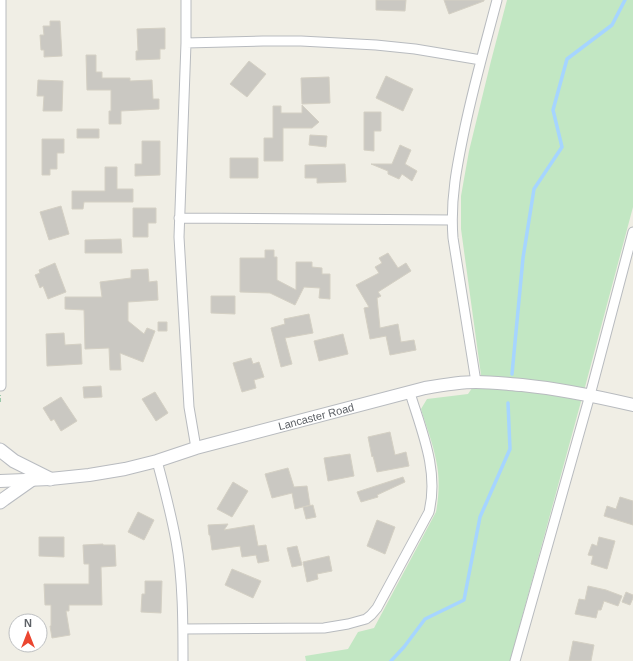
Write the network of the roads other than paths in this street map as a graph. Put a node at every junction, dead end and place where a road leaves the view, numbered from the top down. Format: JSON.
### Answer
{"nodes":[{"id":1,"x":1,"y":0,"type":"edge"},
{"id":2,"x":186,"y":0,"type":"edge"},
{"id":3,"x":497,"y":0,"type":"edge"},
{"id":4,"x":186,"y":43,"type":"junction"},
{"id":5,"x":481,"y":60,"type":"junction"},
{"id":6,"x":179,"y":218,"type":"junction"},
{"id":7,"x":452,"y":220,"type":"junction"},
{"id":8,"x":633,"y":232,"type":"edge"},
{"id":9,"x":476,"y":382,"type":"junction"},
{"id":10,"x":1,"y":386,"type":"edge"},
{"id":11,"x":410,"y":393,"type":"junction"},
{"id":12,"x":590,"y":395,"type":"junction"},
{"id":13,"x":633,"y":405,"type":"edge"},
{"id":14,"x":196,"y":448,"type":"junction"},
{"id":15,"x":0,"y":450,"type":"edge"},
{"id":16,"x":157,"y":461,"type":"junction"},
{"id":17,"x":50,"y":479,"type":"junction"},
{"id":18,"x":32,"y":480,"type":"junction"},
{"id":19,"x":0,"y":481,"type":"edge"},
{"id":20,"x":0,"y":502,"type":"edge"},
{"id":21,"x":182,"y":629,"type":"junction"},
{"id":22,"x":183,"y":661,"type":"edge"},
{"id":23,"x":515,"y":661,"type":"edge"}],
"edges":[{"from":1,"to":10,"type":"street"},
{"from":2,"to":4,"type":"street"},
{"from":3,"to":5,"type":"street"},
{"from":4,"to":5,"type":"street"},
{"from":4,"to":6,"type":"street"},
{"from":5,"to":7,"type":"street"},
{"from":6,"to":7,"type":"street"},
{"from":6,"to":14,"type":"street"},
{"from":7,"to":9,"type":"street"},
{"from":8,"to":12,"type":"street"},
{"from":9,"to":11,"type":"street","name":"Lancaster Road"},
{"from":9,"to":12,"type":"street","name":"Lancaster Road"},
{"from":11,"to":14,"type":"street","name":"Lancaster Road"},
{"from":11,"to":21,"type":"street"},
{"from":12,"to":13,"type":"street","name":"Lancaster Road"},
{"from":12,"to":23,"type":"street"},
{"from":14,"to":16,"type":"street","name":"Lancaster Road"},
{"from":15,"to":17,"type":"main road"},
{"from":16,"to":17,"type":"street","name":"Lancaster Road"},
{"from":16,"to":21,"type":"street"},
{"from":17,"to":18,"type":"street","name":"Lancaster Road"},
{"from":18,"to":19,"type":"street","name":"Lancaster Road"},
{"from":18,"to":20,"type":"main road"},
{"from":21,"to":22,"type":"street"}]}
